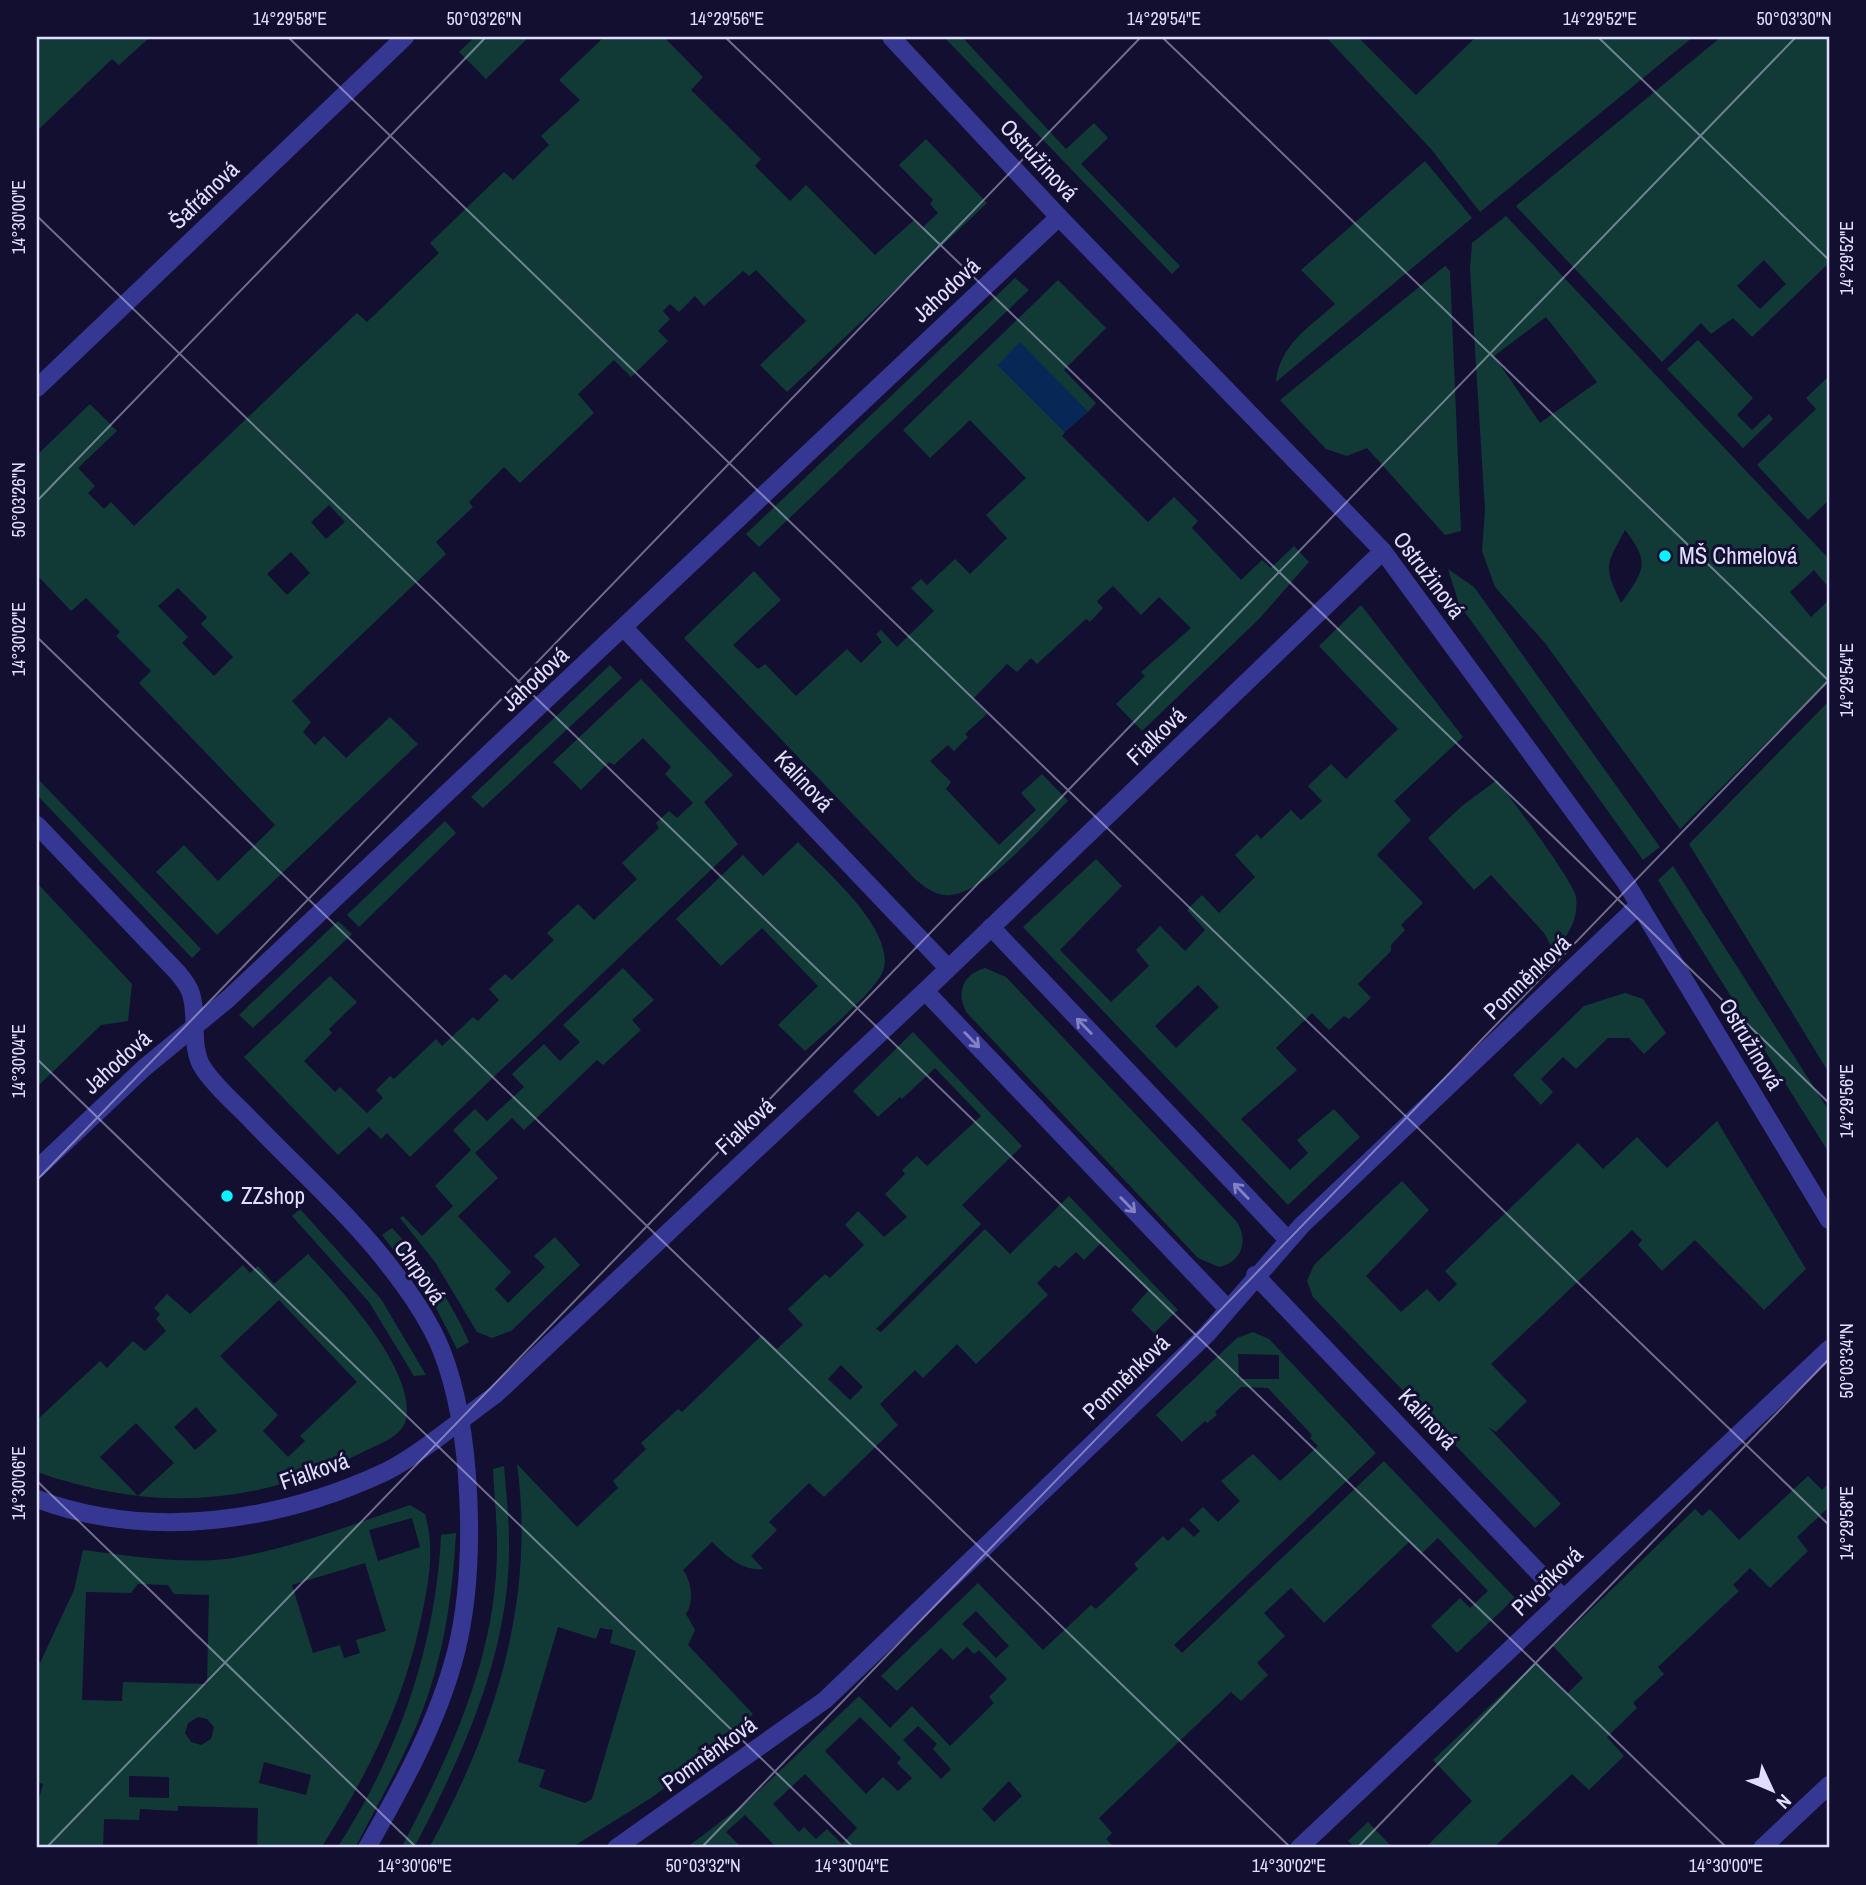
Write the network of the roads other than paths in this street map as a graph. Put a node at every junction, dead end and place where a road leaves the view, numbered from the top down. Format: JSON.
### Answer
{"nodes":[{"id":1,"x":405,"y":37,"type":"edge"},
{"id":2,"x":891,"y":37,"type":"edge"},
{"id":3,"x":1059,"y":217,"type":"junction"},
{"id":4,"x":37,"y":388,"type":"edge"},
{"id":5,"x":1383,"y":551,"type":"junction"},
{"id":6,"x":625,"y":629,"type":"junction"},
{"id":7,"x":37,"y":825,"type":"edge"},
{"id":8,"x":1639,"y":905,"type":"junction"},
{"id":9,"x":991,"y":927,"type":"junction"},
{"id":10,"x":948,"y":968,"type":"junction"},
{"id":11,"x":925,"y":991,"type":"junction"},
{"id":12,"x":194,"y":1028,"type":"junction"},
{"id":13,"x":37,"y":1169,"type":"edge"},
{"id":14,"x":1829,"y":1220,"type":"edge"},
{"id":15,"x":1288,"y":1240,"type":"junction"},
{"id":16,"x":1255,"y":1275,"type":"junction"},
{"id":17,"x":1227,"y":1308,"type":"junction"},
{"id":18,"x":1829,"y":1349,"type":"edge"},
{"id":19,"x":459,"y":1420,"type":"junction"},
{"id":20,"x":37,"y":1499,"type":"edge"},
{"id":21,"x":1563,"y":1598,"type":"junction"},
{"id":22,"x":1829,"y":1785,"type":"edge"},
{"id":23,"x":367,"y":1848,"type":"edge"},
{"id":24,"x":616,"y":1848,"type":"edge"},
{"id":25,"x":1299,"y":1848,"type":"edge"},
{"id":26,"x":1762,"y":1848,"type":"edge"}],
"edges":[{"from":1,"to":4,"type":"street","name":"Šafránová"},
{"from":2,"to":3,"type":"street","name":"Ostružinová"},
{"from":3,"to":5,"type":"street","name":"Ostružinová"},
{"from":3,"to":6,"type":"street","name":"Jahodová"},
{"from":5,"to":8,"type":"street","name":"Ostružinová"},
{"from":5,"to":9,"type":"street","name":"Fialková"},
{"from":6,"to":10,"type":"street","name":"Kalinová"},
{"from":6,"to":12,"type":"street","name":"Jahodová"},
{"from":7,"to":12,"type":"street","name":"Chrpová"},
{"from":8,"to":14,"type":"street","name":"Ostružinová"},
{"from":8,"to":15,"type":"street","name":"Pomněnková"},
{"from":9,"to":10,"type":"street","name":"Fialková"},
{"from":15,"to":9,"type":"street","one_way":true},
{"from":10,"to":11,"type":"street","name":"Fialková"},
{"from":11,"to":17,"type":"street","one_way":true},
{"from":11,"to":19,"type":"street","name":"Fialková"},
{"from":12,"to":13,"type":"street","name":"Jahodová"},
{"from":12,"to":19,"type":"street","name":"Chrpová"},
{"from":15,"to":16,"type":"street","name":"Pomněnková"},
{"from":16,"to":17,"type":"street","name":"Pomněnková"},
{"from":16,"to":21,"type":"street","name":"Kalinová"},
{"from":17,"to":24,"type":"street","name":"Pomněnková"},
{"from":18,"to":21,"type":"street","name":"Pivoňková"},
{"from":19,"to":20,"type":"street","name":"Fialková"},
{"from":19,"to":23,"type":"street","name":"Chrpová"},
{"from":21,"to":25,"type":"street","name":"Pivoňková"},
{"from":22,"to":26,"type":"street"}]}
